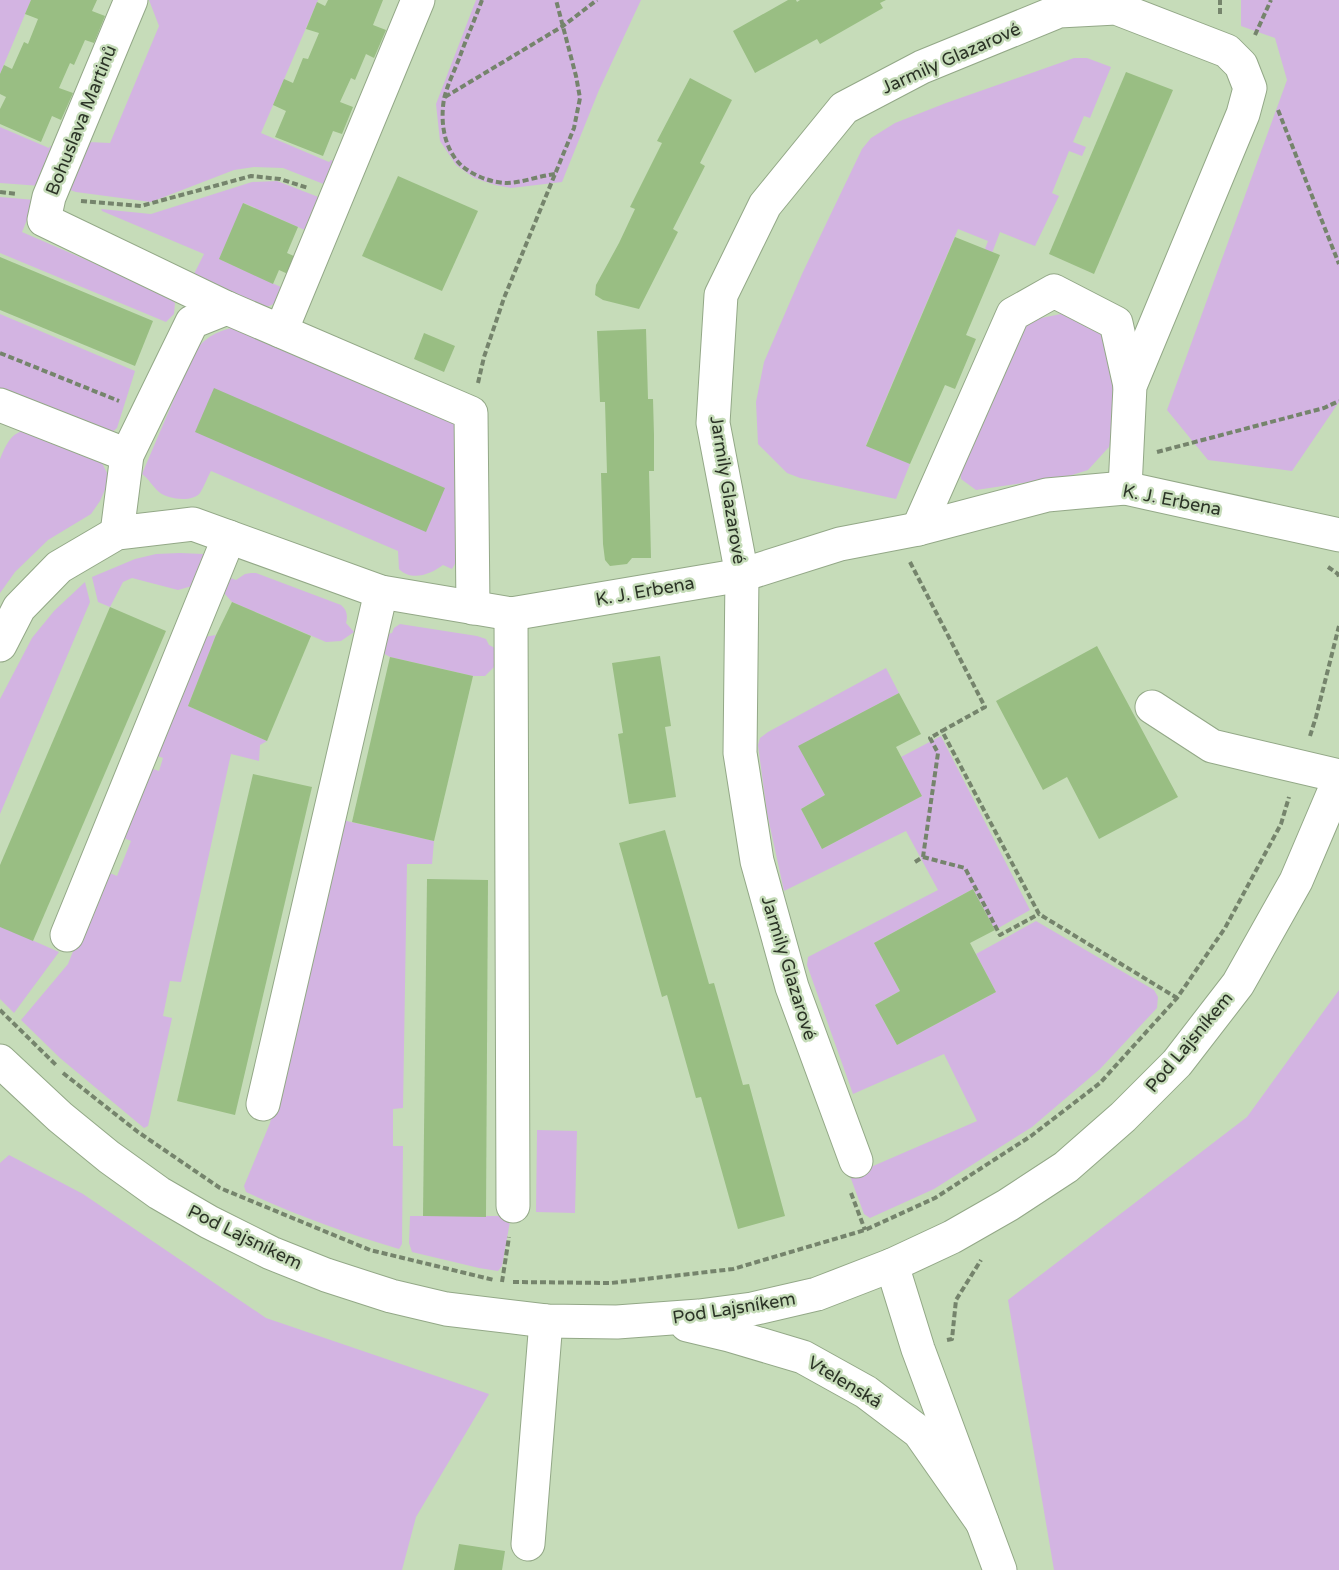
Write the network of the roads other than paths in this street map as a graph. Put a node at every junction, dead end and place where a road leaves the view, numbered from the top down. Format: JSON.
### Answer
{"nodes":[{"id":1,"x":131,"y":0,"type":"edge"},
{"id":2,"x":418,"y":0,"type":"edge"},
{"id":3,"x":227,"y":308,"type":"junction"},
{"id":4,"x":281,"y":331,"type":"junction"},
{"id":5,"x":1130,"y":386,"type":"junction"},
{"id":6,"x":0,"y":405,"type":"edge"},
{"id":7,"x":127,"y":455,"type":"junction"},
{"id":8,"x":1125,"y":488,"type":"junction"},
{"id":9,"x":906,"y":530,"type":"junction"},
{"id":10,"x":117,"y":533,"type":"junction"},
{"id":11,"x":1327,"y":533,"type":"edge"},
{"id":12,"x":229,"y":537,"type":"junction"},
{"id":13,"x":742,"y":574,"type":"junction"},
{"id":14,"x":381,"y":592,"type":"junction"},
{"id":15,"x":472,"y":608,"type":"junction"},
{"id":16,"x":511,"y":614,"type":"junction"},
{"id":17,"x":0,"y":645,"type":"edge"},
{"id":18,"x":1152,"y":707,"type":"dead end"},
{"id":19,"x":1339,"y":778,"type":"edge"},
{"id":20,"x":68,"y":935,"type":"dead end"},
{"id":21,"x":0,"y":1061,"type":"edge"},
{"id":22,"x":263,"y":1104,"type":"dead end"},
{"id":23,"x":856,"y":1161,"type":"dead end"},
{"id":24,"x":513,"y":1206,"type":"road end"},
{"id":25,"x":892,"y":1265,"type":"junction"},
{"id":26,"x":659,"y":1319,"type":"junction"},
{"id":27,"x":546,"y":1321,"type":"junction"},
{"id":28,"x":982,"y":1522,"type":"junction"},
{"id":29,"x":528,"y":1544,"type":"dead end"},
{"id":30,"x":1000,"y":1570,"type":"edge"}],
"edges":[{"from":1,"to":3,"type":"street","name":"Bohuslava Martinů"},
{"from":2,"to":4,"type":"street"},
{"from":3,"to":4,"type":"street"},
{"from":3,"to":7,"type":"street"},
{"from":4,"to":15,"type":"street"},
{"from":5,"to":8,"type":"street"},
{"from":5,"to":9,"type":"street"},
{"from":5,"to":13,"type":"street","name":"Jarmily Glazarové"},
{"from":6,"to":7,"type":"street"},
{"from":7,"to":10,"type":"street"},
{"from":8,"to":9,"type":"street","name":"K. J. Erbena"},
{"from":8,"to":11,"type":"street","name":"K. J. Erbena"},
{"from":9,"to":13,"type":"street","name":"K. J. Erbena"},
{"from":10,"to":12,"type":"street","name":"K. J. Erbena"},
{"from":10,"to":17,"type":"street","name":"K. J. Erbena"},
{"from":12,"to":14,"type":"street","name":"K. J. Erbena"},
{"from":12,"to":20,"type":"street"},
{"from":13,"to":16,"type":"street","name":"K. J. Erbena"},
{"from":13,"to":23,"type":"street","name":"Jarmily Glazarové"},
{"from":14,"to":15,"type":"street","name":"K. J. Erbena"},
{"from":14,"to":22,"type":"street"},
{"from":15,"to":16,"type":"street","name":"K. J. Erbena"},
{"from":16,"to":24,"type":"street"},
{"from":18,"to":19,"type":"street"},
{"from":19,"to":25,"type":"street","name":"Pod Lajsníkem"},
{"from":21,"to":27,"type":"street","name":"Pod Lajsníkem"},
{"from":25,"to":26,"type":"street","name":"Pod Lajsníkem"},
{"from":25,"to":28,"type":"street","name":"Vtelenská"},
{"from":26,"to":27,"type":"street","name":"Pod Lajsníkem"},
{"from":26,"to":28,"type":"street","name":"Vtelenská"},
{"from":27,"to":29,"type":"street"},
{"from":28,"to":30,"type":"street","name":"Vtelenská"}]}
